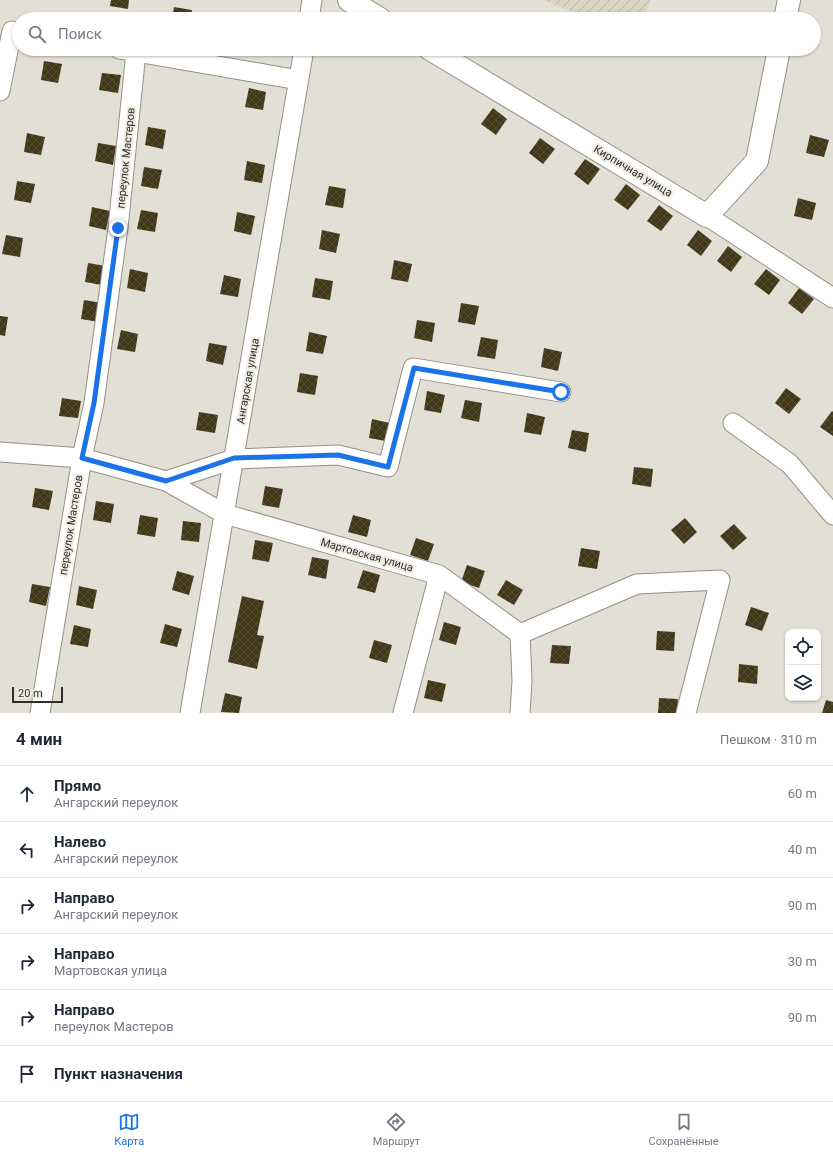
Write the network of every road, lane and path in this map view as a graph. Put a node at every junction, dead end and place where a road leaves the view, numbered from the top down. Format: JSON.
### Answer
{"nodes":[{"id":1,"x":312,"y":0,"type":"edge"},
{"id":2,"x":349,"y":0,"type":"edge"},
{"id":3,"x":788,"y":0,"type":"edge"},
{"id":4,"x":310,"y":12,"type":"edge"},
{"id":5,"x":369,"y":12,"type":"edge"},
{"id":6,"x":786,"y":12,"type":"edge"},
{"id":7,"x":10,"y":30,"type":"edge"},
{"id":8,"x":128,"y":56,"type":"edge"},
{"id":9,"x":162,"y":56,"type":"edge"},
{"id":10,"x":303,"y":56,"type":"edge"},
{"id":11,"x":442,"y":56,"type":"edge"},
{"id":12,"x":778,"y":56,"type":"edge"},
{"id":13,"x":299,"y":80,"type":"junction"},
{"id":14,"x":0,"y":91,"type":"edge"},
{"id":15,"x":706,"y":216,"type":"junction"},
{"id":16,"x":833,"y":298,"type":"edge"},
{"id":17,"x":561,"y":392,"type":"dead end"},
{"id":18,"x":733,"y":423,"type":"dead end"},
{"id":19,"x":0,"y":452,"type":"edge"},
{"id":20,"x":82,"y":458,"type":"junction"},
{"id":21,"x":234,"y":458,"type":"junction"},
{"id":22,"x":166,"y":481,"type":"junction"},
{"id":23,"x":225,"y":514,"type":"junction"},
{"id":24,"x":833,"y":514,"type":"edge"},
{"id":25,"x":439,"y":575,"type":"junction"},
{"id":26,"x":520,"y":634,"type":"junction"},
{"id":27,"x":40,"y":713,"type":"edge"},
{"id":28,"x":190,"y":713,"type":"edge"},
{"id":29,"x":403,"y":713,"type":"edge"},
{"id":30,"x":520,"y":713,"type":"edge"},
{"id":31,"x":686,"y":713,"type":"edge"}],
"edges":[{"from":1,"to":4,"type":"street"},
{"from":2,"to":5,"type":"street"},
{"from":3,"to":6,"type":"street"},
{"from":7,"to":14,"type":"street"},
{"from":8,"to":20,"type":"street","name":"переулок Мастеров"},
{"from":9,"to":13,"type":"street"},
{"from":10,"to":13,"type":"street","name":"Ангарская улица"},
{"from":11,"to":15,"type":"street","name":"Кирпичная улица"},
{"from":12,"to":15,"type":"street"},
{"from":13,"to":21,"type":"street","name":"Ангарская улица"},
{"from":15,"to":16,"type":"street","name":"Кирпичная улица"},
{"from":17,"to":21,"type":"street"},
{"from":18,"to":24,"type":"street"},
{"from":19,"to":20,"type":"street","name":"Мартовская улица"},
{"from":20,"to":22,"type":"street","name":"Мартовская улица"},
{"from":20,"to":27,"type":"street","name":"переулок Мастеров"},
{"from":21,"to":22,"type":"street"},
{"from":21,"to":23,"type":"street","name":"Ангарская улица"},
{"from":22,"to":23,"type":"street","name":"Мартовская улица"},
{"from":23,"to":25,"type":"street","name":"Мартовская улица"},
{"from":23,"to":28,"type":"street","name":"Ангарская улица"},
{"from":25,"to":26,"type":"street","name":"Мартовская улица"},
{"from":25,"to":29,"type":"street"},
{"from":26,"to":30,"type":"street"},
{"from":26,"to":31,"type":"street"}]}
